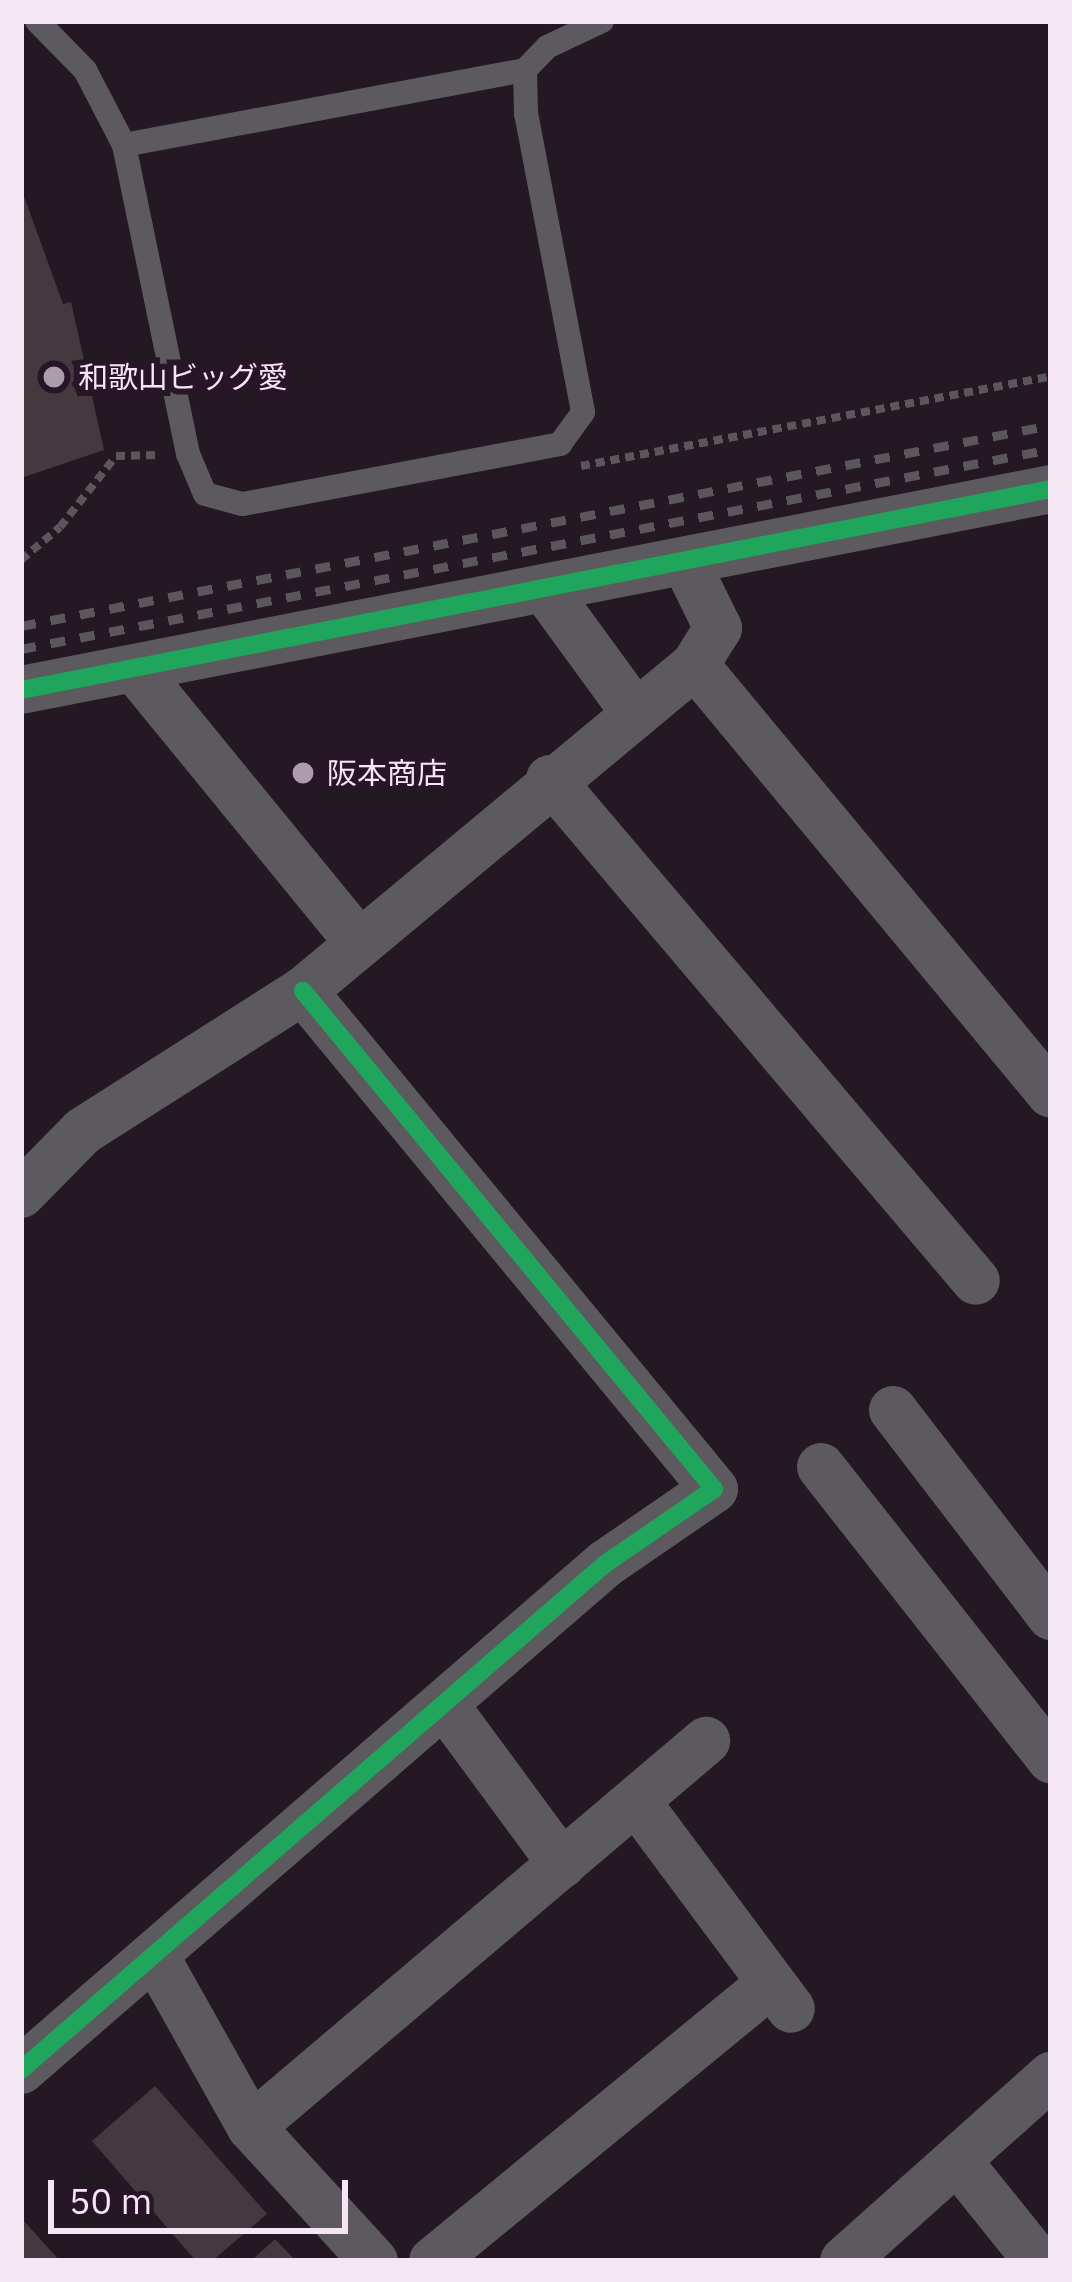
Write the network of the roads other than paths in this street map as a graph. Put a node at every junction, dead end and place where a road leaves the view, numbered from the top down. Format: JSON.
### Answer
{"nodes":[{"id":1,"x":37,"y":21,"type":"edge"},
{"id":2,"x":602,"y":21,"type":"edge"},
{"id":3,"x":525,"y":70,"type":"junction"},
{"id":4,"x":124,"y":145,"type":"junction"},
{"id":5,"x":1051,"y":489,"type":"edge"},
{"id":6,"x":685,"y":561,"type":"junction"},
{"id":7,"x":544,"y":589,"type":"junction"},
{"id":8,"x":695,"y":665,"type":"junction"},
{"id":9,"x":135,"y":669,"type":"junction"},
{"id":10,"x":21,"y":690,"type":"edge"},
{"id":11,"x":635,"y":713,"type":"junction"},
{"id":12,"x":550,"y":779,"type":"junction"},
{"id":13,"x":359,"y":943,"type":"junction"},
{"id":14,"x":303,"y":991,"type":"junction"},
{"id":15,"x":1051,"y":1094,"type":"edge"},
{"id":16,"x":21,"y":1194,"type":"edge"},
{"id":17,"x":976,"y":1281,"type":"dead end"},
{"id":18,"x":893,"y":1410,"type":"dead end"},
{"id":19,"x":821,"y":1467,"type":"dead end"},
{"id":20,"x":1051,"y":1616,"type":"edge"},
{"id":21,"x":444,"y":1704,"type":"junction"},
{"id":22,"x":706,"y":1741,"type":"dead end"},
{"id":23,"x":1051,"y":1759,"type":"edge"},
{"id":24,"x":636,"y":1801,"type":"junction"},
{"id":25,"x":562,"y":1864,"type":"junction"},
{"id":26,"x":155,"y":1957,"type":"junction"},
{"id":27,"x":21,"y":2071,"type":"edge"},
{"id":28,"x":1051,"y":2077,"type":"edge"},
{"id":29,"x":250,"y":2127,"type":"junction"},
{"id":30,"x":960,"y":2164,"type":"junction"},
{"id":31,"x":897,"y":2244,"type":"edge"},
{"id":32,"x":374,"y":2261,"type":"edge"},
{"id":33,"x":433,"y":2261,"type":"edge"},
{"id":34,"x":844,"y":2261,"type":"edge"},
{"id":35,"x":1038,"y":2261,"type":"edge"}],
"edges":[{"from":1,"to":4,"type":"lane"},
{"from":2,"to":3,"type":"lane"},
{"from":3,"to":4,"type":"lane"},
{"from":3,"to":4,"type":"lane"},
{"from":5,"to":6,"type":"street"},
{"from":6,"to":7,"type":"street"},
{"from":6,"to":8,"type":"street"},
{"from":7,"to":9,"type":"street"},
{"from":7,"to":11,"type":"street"},
{"from":8,"to":11,"type":"street"},
{"from":8,"to":15,"type":"street"},
{"from":9,"to":10,"type":"street"},
{"from":9,"to":13,"type":"street"},
{"from":11,"to":12,"type":"street"},
{"from":12,"to":13,"type":"street"},
{"from":12,"to":17,"type":"street"},
{"from":13,"to":14,"type":"street"},
{"from":14,"to":16,"type":"street"},
{"from":14,"to":21,"type":"street"},
{"from":18,"to":20,"type":"street"},
{"from":19,"to":23,"type":"street"},
{"from":21,"to":25,"type":"street"},
{"from":21,"to":26,"type":"street"},
{"from":22,"to":24,"type":"street"},
{"from":24,"to":25,"type":"street"},
{"from":24,"to":33,"type":"street"},
{"from":25,"to":29,"type":"street"},
{"from":26,"to":27,"type":"street"},
{"from":26,"to":29,"type":"street"},
{"from":28,"to":30,"type":"street"},
{"from":29,"to":32,"type":"street"},
{"from":30,"to":31,"type":"street"},
{"from":30,"to":35,"type":"street"},
{"from":31,"to":34,"type":"street"}]}
